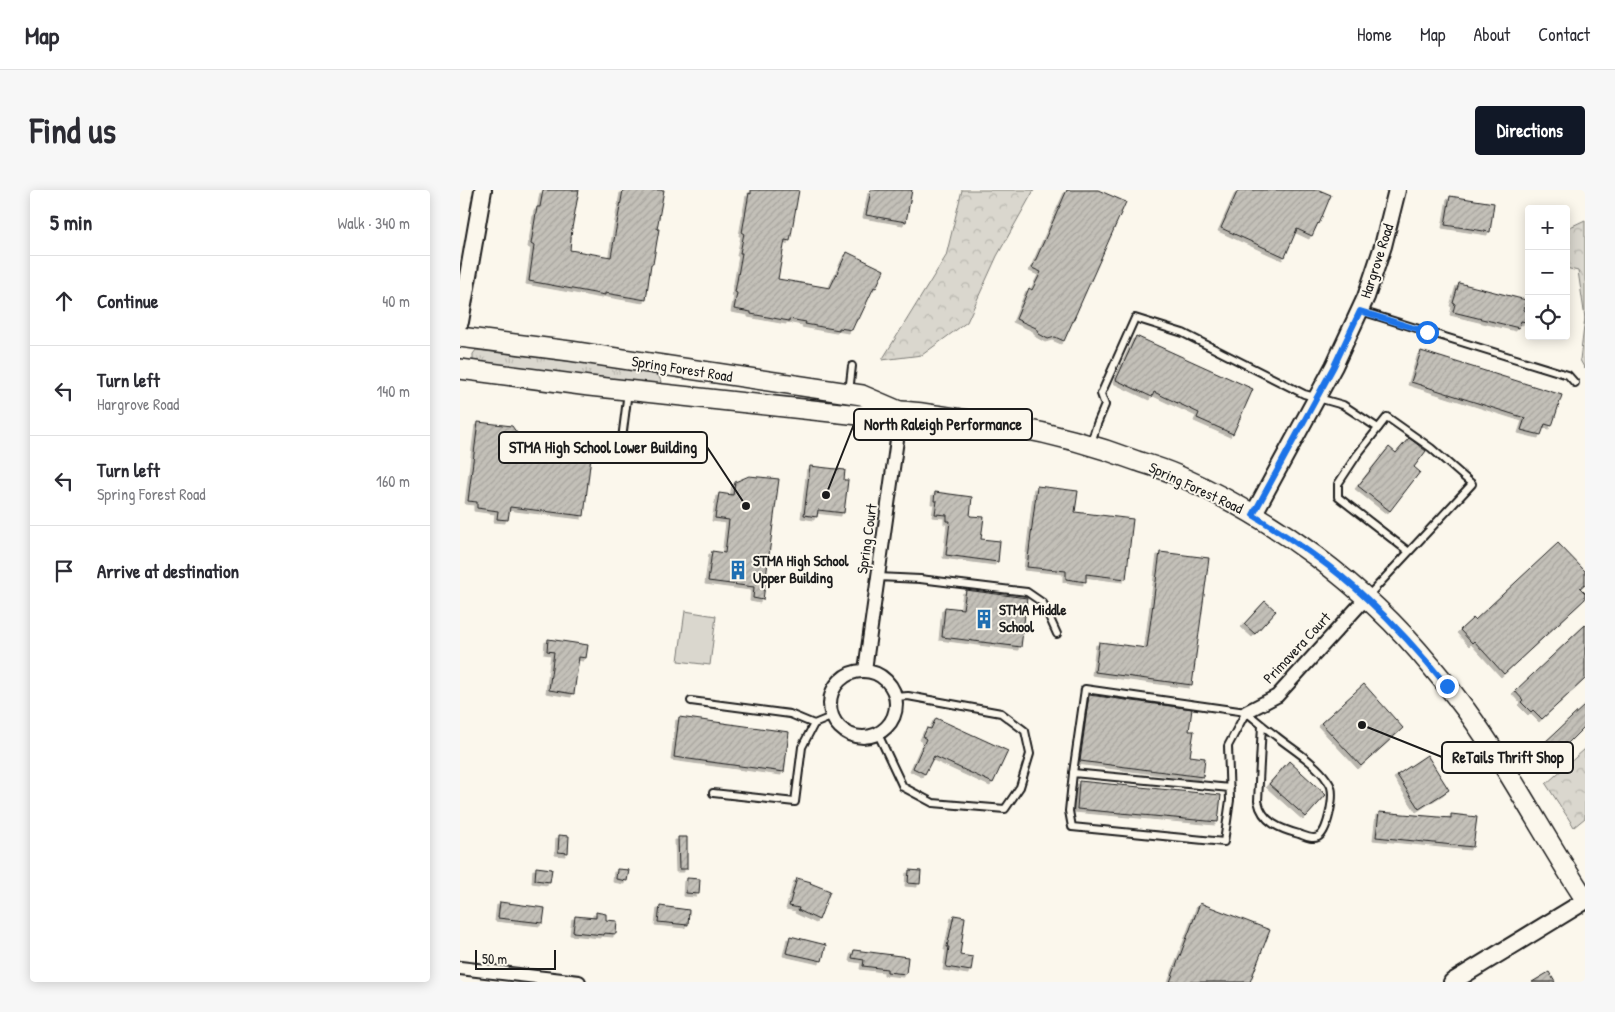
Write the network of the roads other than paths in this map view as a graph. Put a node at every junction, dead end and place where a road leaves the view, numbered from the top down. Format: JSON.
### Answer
{"nodes":[{"id":1,"x":483,"y":190,"type":"edge"},
{"id":2,"x":1397,"y":190,"type":"edge"},
{"id":3,"x":1360,"y":311,"type":"junction"},
{"id":4,"x":460,"y":322,"type":"edge"},
{"id":5,"x":460,"y":337,"type":"edge"},
{"id":6,"x":852,"y":366,"type":"dead end"},
{"id":7,"x":460,"y":369,"type":"edge"},
{"id":8,"x":1575,"y":383,"type":"dead end"},
{"id":9,"x":628,"y":390,"type":"junction"},
{"id":10,"x":849,"y":394,"type":"junction"},
{"id":11,"x":1316,"y":398,"type":"junction"},
{"id":12,"x":901,"y":412,"type":"junction"},
{"id":13,"x":1378,"y":428,"type":"junction"},
{"id":14,"x":622,"y":439,"type":"dead end"},
{"id":15,"x":1091,"y":444,"type":"junction"},
{"id":16,"x":1253,"y":515,"type":"junction"},
{"id":17,"x":1409,"y":552,"type":"junction"},
{"id":18,"x":878,"y":577,"type":"junction"},
{"id":19,"x":1366,"y":598,"type":"junction"},
{"id":20,"x":1057,"y":634,"type":"dead end"},
{"id":21,"x":865,"y":670,"type":"junction"},
{"id":22,"x":902,"y":696,"type":"junction"},
{"id":23,"x":692,"y":701,"type":"dead end"},
{"id":24,"x":1246,"y":712,"type":"junction"},
{"id":25,"x":831,"y":716,"type":"junction"},
{"id":26,"x":814,"y":724,"type":"junction"},
{"id":27,"x":1262,"y":725,"type":"junction"},
{"id":28,"x":878,"y":734,"type":"junction"},
{"id":29,"x":1074,"y":773,"type":"junction"},
{"id":30,"x":1230,"y":788,"type":"junction"},
{"id":31,"x":713,"y":793,"type":"dead end"},
{"id":32,"x":1585,"y":900,"type":"edge"},
{"id":33,"x":460,"y":968,"type":"edge"},
{"id":34,"x":579,"y":982,"type":"edge"},
{"id":35,"x":1452,"y":982,"type":"edge"}],
"edges":[{"from":1,"to":4,"type":"street"},
{"from":2,"to":3,"type":"street","name":"Hargrove Road"},
{"from":3,"to":8,"type":"lane"},
{"from":3,"to":11,"type":"street","name":"Hargrove Road"},
{"from":5,"to":10,"type":"main road","name":"Spring Forest Road"},
{"from":6,"to":10,"type":"lane"},
{"from":7,"to":9,"type":"main road","name":"Spring Forest Road"},
{"from":9,"to":12,"type":"main road","name":"Spring Forest Road"},
{"from":9,"to":14,"type":"lane"},
{"from":10,"to":12,"type":"main road","name":"Spring Forest Road"},
{"from":11,"to":13,"type":"lane"},
{"from":11,"to":15,"type":"lane"},
{"from":11,"to":16,"type":"street","name":"Hargrove Road"},
{"from":12,"to":15,"type":"main road","name":"Spring Forest Road"},
{"from":12,"to":18,"type":"street","name":"Spring Court"},
{"from":13,"to":17,"type":"lane"},
{"from":13,"to":17,"type":"lane"},
{"from":15,"to":16,"type":"main road","name":"Spring Forest Road"},
{"from":16,"to":19,"type":"main road","name":"Spring Forest Road"},
{"from":17,"to":19,"type":"lane"},
{"from":18,"to":20,"type":"lane"},
{"from":18,"to":21,"type":"street","name":"Spring Court"},
{"from":19,"to":24,"type":"street","name":"Primavera Court"},
{"from":19,"to":32,"type":"main road","name":"Spring Forest Road"},
{"from":21,"to":22,"type":"street"},
{"from":21,"to":25,"type":"street"},
{"from":22,"to":28,"type":"street"},
{"from":22,"to":28,"type":"lane"},
{"from":23,"to":26,"type":"lane"},
{"from":24,"to":27,"type":"lane"},
{"from":24,"to":29,"type":"lane"},
{"from":24,"to":30,"type":"lane"},
{"from":25,"to":26,"type":"lane"},
{"from":25,"to":28,"type":"street"},
{"from":26,"to":31,"type":"lane"},
{"from":27,"to":27,"type":"lane"},
{"from":29,"to":30,"type":"lane"},
{"from":29,"to":30,"type":"lane"},
{"from":32,"to":35,"type":"street"},
{"from":33,"to":34,"type":"street"}]}
